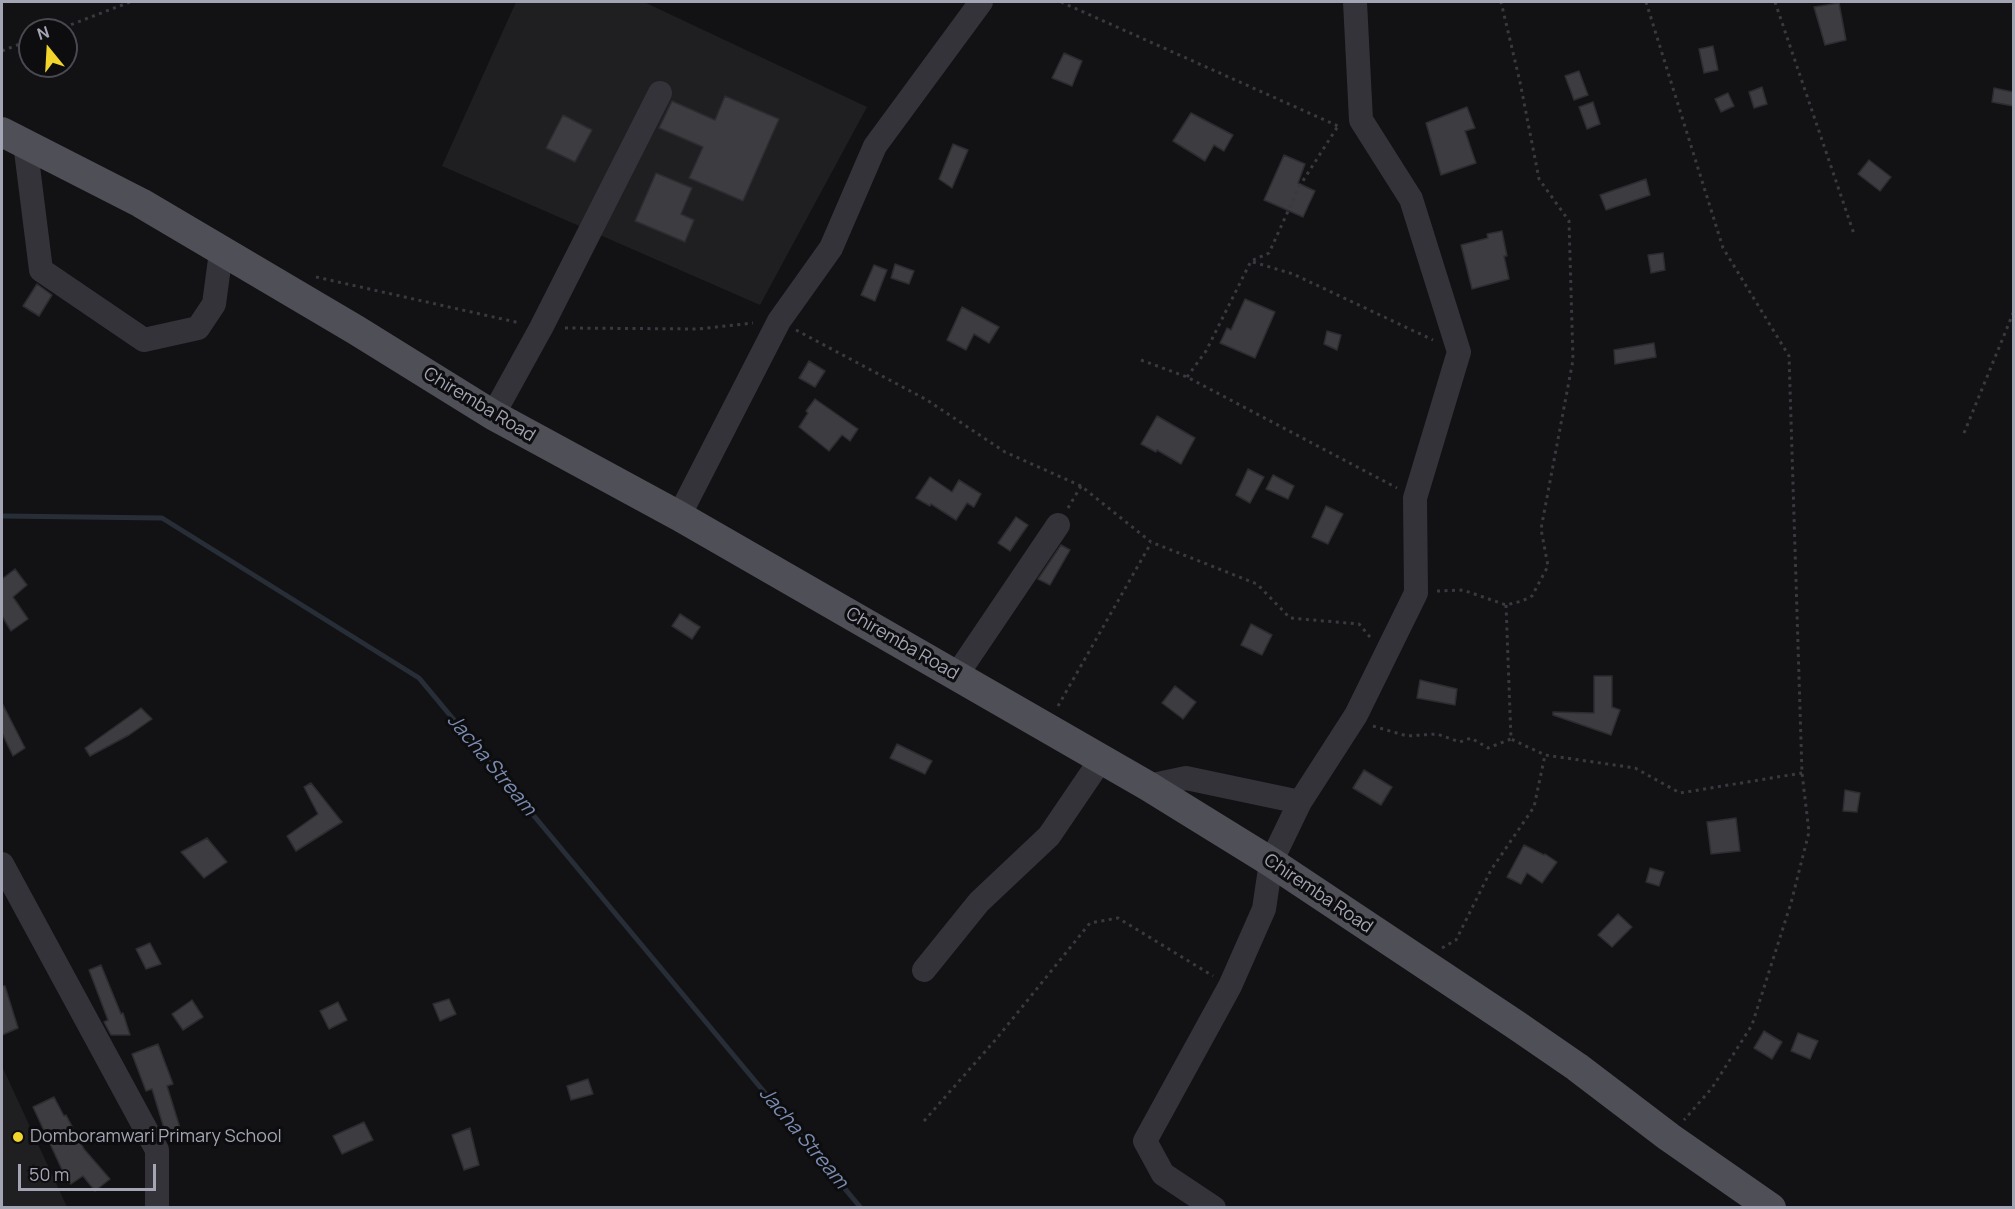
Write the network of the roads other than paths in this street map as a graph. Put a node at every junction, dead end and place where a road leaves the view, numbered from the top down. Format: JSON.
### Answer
{"nodes":[{"id":1,"x":981,"y":2,"type":"edge"},
{"id":2,"x":1355,"y":2,"type":"edge"},
{"id":3,"x":660,"y":93,"type":"dead end"},
{"id":4,"x":13,"y":137,"type":"edge"},
{"id":5,"x":221,"y":252,"type":"junction"},
{"id":6,"x":493,"y":415,"type":"junction"},
{"id":7,"x":679,"y":516,"type":"junction"},
{"id":8,"x":1058,"y":525,"type":"road end"},
{"id":9,"x":956,"y":676,"type":"junction"},
{"id":10,"x":1102,"y":758,"type":"junction"},
{"id":11,"x":1148,"y":786,"type":"junction"},
{"id":12,"x":1300,"y":802,"type":"junction"},
{"id":13,"x":1271,"y":862,"type":"junction"},
{"id":14,"x":2,"y":864,"type":"edge"},
{"id":15,"x":924,"y":970,"type":"dead end"},
{"id":16,"x":157,"y":1208,"type":"edge"},
{"id":17,"x":1214,"y":1208,"type":"edge"},
{"id":18,"x":1771,"y":1208,"type":"edge"}],
"edges":[{"from":1,"to":7,"type":"street"},
{"from":2,"to":12,"type":"street"},
{"from":3,"to":6,"type":"street"},
{"from":4,"to":5,"type":"main road","name":"Chiremba Road"},
{"from":4,"to":5,"type":"street"},
{"from":5,"to":6,"type":"main road","name":"Chiremba Road"},
{"from":6,"to":7,"type":"main road","name":"Chiremba Road"},
{"from":7,"to":9,"type":"main road","name":"Chiremba Road"},
{"from":8,"to":9,"type":"street"},
{"from":9,"to":10,"type":"main road","name":"Chiremba Road"},
{"from":10,"to":11,"type":"main road","name":"Chiremba Road"},
{"from":10,"to":15,"type":"street"},
{"from":11,"to":12,"type":"street"},
{"from":11,"to":13,"type":"main road","name":"Chiremba Road"},
{"from":12,"to":13,"type":"street"},
{"from":13,"to":17,"type":"street"},
{"from":13,"to":18,"type":"main road","name":"Chiremba Road"},
{"from":14,"to":16,"type":"street"}]}
